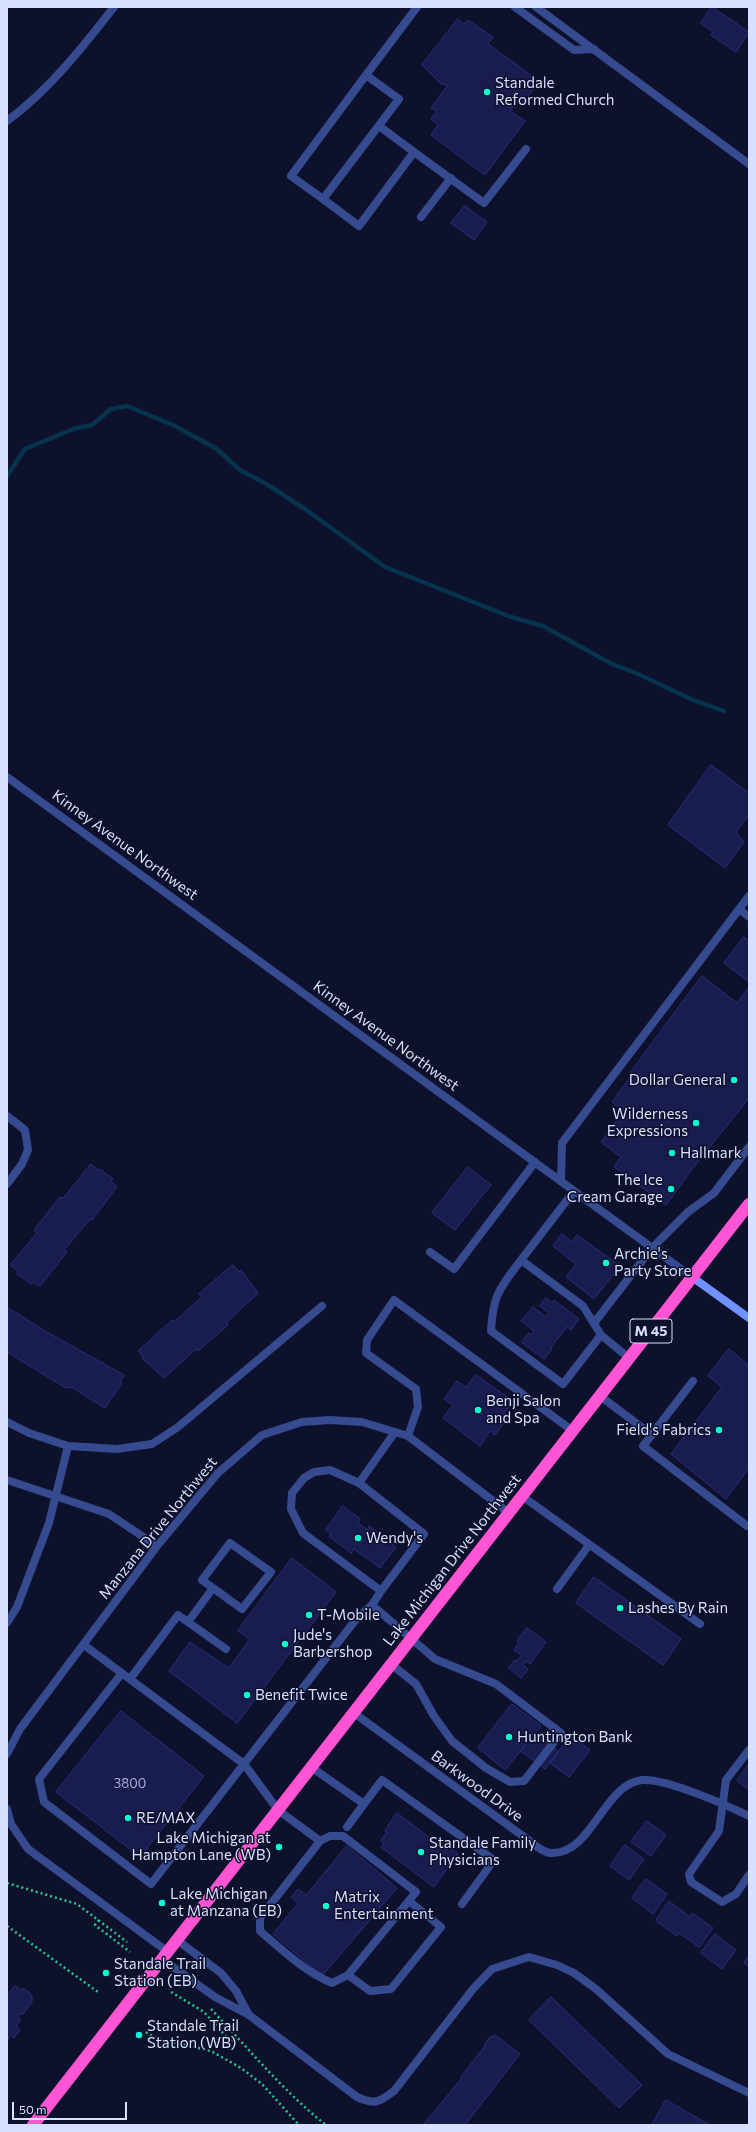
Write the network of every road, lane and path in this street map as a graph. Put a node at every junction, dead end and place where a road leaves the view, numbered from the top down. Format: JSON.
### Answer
{"nodes":[{"id":1,"x":114,"y":7,"type":"edge"},
{"id":2,"x":417,"y":7,"type":"edge"},
{"id":3,"x":515,"y":7,"type":"edge"},
{"id":4,"x":536,"y":7,"type":"edge"},
{"id":5,"x":594,"y":50,"type":"junction"},
{"id":6,"x":366,"y":75,"type":"junction"},
{"id":7,"x":7,"y":121,"type":"edge"},
{"id":8,"x":379,"y":126,"type":"junction"},
{"id":9,"x":526,"y":149,"type":"dead end"},
{"id":10,"x":414,"y":152,"type":"junction"},
{"id":11,"x":749,"y":164,"type":"edge"},
{"id":12,"x":451,"y":178,"type":"junction"},
{"id":13,"x":323,"y":199,"type":"junction"},
{"id":14,"x":421,"y":218,"type":"dead end"},
{"id":15,"x":7,"y":777,"type":"edge"},
{"id":16,"x":749,"y":896,"type":"edge"},
{"id":17,"x":739,"y":910,"type":"junction"},
{"id":18,"x":749,"y":916,"type":"edge"},
{"id":19,"x":7,"y":1116,"type":"edge"},
{"id":20,"x":749,"y":1147,"type":"edge"},
{"id":21,"x":535,"y":1162,"type":"junction"},
{"id":22,"x":561,"y":1181,"type":"junction"},
{"id":23,"x":7,"y":1184,"type":"edge"},
{"id":24,"x":574,"y":1191,"type":"junction"},
{"id":25,"x":749,"y":1204,"type":"edge"},
{"id":26,"x":652,"y":1248,"type":"junction"},
{"id":27,"x":430,"y":1252,"type":"dead end"},
{"id":28,"x":522,"y":1260,"type":"junction"},
{"id":29,"x":692,"y":1277,"type":"junction"},
{"id":30,"x":322,"y":1306,"type":"dead end"},
{"id":31,"x":749,"y":1318,"type":"edge"},
{"id":32,"x":594,"y":1323,"type":"junction"},
{"id":33,"x":601,"y":1335,"type":"junction"},
{"id":34,"x":629,"y":1358,"type":"junction"},
{"id":35,"x":693,"y":1381,"type":"dead end"},
{"id":36,"x":600,"y":1396,"type":"junction"},
{"id":37,"x":7,"y":1422,"type":"edge"},
{"id":38,"x":573,"y":1431,"type":"junction"},
{"id":39,"x":395,"y":1432,"type":"junction"},
{"id":40,"x":652,"y":1435,"type":"junction"},
{"id":41,"x":408,"y":1436,"type":"junction"},
{"id":42,"x":68,"y":1446,"type":"junction"},
{"id":43,"x":7,"y":1480,"type":"edge"},
{"id":44,"x":359,"y":1483,"type":"junction"},
{"id":45,"x":56,"y":1496,"type":"junction"},
{"id":46,"x":522,"y":1496,"type":"junction"},
{"id":47,"x":509,"y":1513,"type":"junction"},
{"id":48,"x":749,"y":1525,"type":"edge"},
{"id":49,"x":589,"y":1545,"type":"junction"},
{"id":50,"x":157,"y":1546,"type":"junction"},
{"id":51,"x":213,"y":1588,"type":"junction"},
{"id":52,"x":557,"y":1589,"type":"dead end"},
{"id":53,"x":381,"y":1592,"type":"junction"},
{"id":54,"x":372,"y":1605,"type":"junction"},
{"id":55,"x":188,"y":1622,"type":"junction"},
{"id":56,"x":7,"y":1623,"type":"edge"},
{"id":57,"x":700,"y":1624,"type":"dead end"},
{"id":58,"x":412,"y":1640,"type":"junction"},
{"id":59,"x":84,"y":1645,"type":"junction"},
{"id":60,"x":226,"y":1649,"type":"dead end"},
{"id":61,"x":392,"y":1665,"type":"junction"},
{"id":62,"x":122,"y":1673,"type":"junction"},
{"id":63,"x":130,"y":1679,"type":"junction"},
{"id":64,"x":354,"y":1713,"type":"junction"},
{"id":65,"x":749,"y":1750,"type":"edge"},
{"id":66,"x":7,"y":1754,"type":"edge"},
{"id":67,"x":244,"y":1764,"type":"junction"},
{"id":68,"x":311,"y":1767,"type":"junction"},
{"id":69,"x":364,"y":1804,"type":"junction"},
{"id":70,"x":723,"y":1804,"type":"junction"},
{"id":71,"x":7,"y":1809,"type":"edge"},
{"id":72,"x":278,"y":1810,"type":"junction"},
{"id":73,"x":749,"y":1816,"type":"edge"},
{"id":74,"x":347,"y":1827,"type":"dead end"},
{"id":75,"x":320,"y":1840,"type":"junction"},
{"id":76,"x":749,"y":1875,"type":"edge"},
{"id":77,"x":7,"y":1883,"type":"edge"},
{"id":78,"x":409,"y":1901,"type":"junction"},
{"id":79,"x":462,"y":1904,"type":"dead end"},
{"id":80,"x":99,"y":1920,"type":"junction"},
{"id":81,"x":7,"y":1926,"type":"edge"},
{"id":82,"x":177,"y":1940,"type":"junction"},
{"id":83,"x":128,"y":1942,"type":"dead end"},
{"id":84,"x":130,"y":1952,"type":"dead end"},
{"id":85,"x":165,"y":1956,"type":"junction"},
{"id":86,"x":348,"y":1975,"type":"junction"},
{"id":87,"x":98,"y":1992,"type":"dead end"},
{"id":88,"x":171,"y":1992,"type":"dead end"},
{"id":89,"x":208,"y":2007,"type":"dead end"},
{"id":90,"x":249,"y":2015,"type":"junction"},
{"id":91,"x":146,"y":2032,"type":"dead end"},
{"id":92,"x":236,"y":2038,"type":"junction"},
{"id":93,"x":749,"y":2093,"type":"edge"},
{"id":94,"x":33,"y":2125,"type":"edge"},
{"id":95,"x":299,"y":2125,"type":"edge"},
{"id":96,"x":326,"y":2125,"type":"edge"}],
"edges":[{"from":1,"to":7,"type":"street"},
{"from":2,"to":6,"type":"street"},
{"from":3,"to":5,"type":"street"},
{"from":4,"to":5,"type":"street"},
{"from":5,"to":11,"type":"street"},
{"from":6,"to":8,"type":"street"},
{"from":6,"to":13,"type":"street"},
{"from":8,"to":10,"type":"street"},
{"from":8,"to":13,"type":"street"},
{"from":9,"to":12,"type":"street"},
{"from":10,"to":12,"type":"street"},
{"from":10,"to":13,"type":"street"},
{"from":12,"to":14,"type":"street"},
{"from":15,"to":21,"type":"street","name":"Kinney Avenue Northwest"},
{"from":16,"to":17,"type":"street"},
{"from":17,"to":18,"type":"street"},
{"from":17,"to":22,"type":"street"},
{"from":19,"to":23,"type":"street"},
{"from":20,"to":26,"type":"street"},
{"from":21,"to":22,"type":"street","name":"Kinney Avenue Northwest"},
{"from":21,"to":27,"type":"street"},
{"from":22,"to":24,"type":"street","name":"Kinney Avenue Northwest"},
{"from":24,"to":26,"type":"street","name":"Kinney Avenue Northwest"},
{"from":24,"to":28,"type":"street"},
{"from":25,"to":29,"type":"highway","name":"Lake Michigan Drive Northwest","number":"M 45"},
{"from":26,"to":29,"type":"street","name":"Kinney Avenue Northwest"},
{"from":26,"to":32,"type":"street"},
{"from":28,"to":32,"type":"street"},
{"from":28,"to":33,"type":"street"},
{"from":29,"to":31,"type":"street","name":"Kinney Avenue Northwest"},
{"from":29,"to":34,"type":"highway","name":"Lake Michigan Drive Northwest","number":"M 45"},
{"from":30,"to":42,"type":"street"},
{"from":32,"to":33,"type":"street"},
{"from":33,"to":34,"type":"street"},
{"from":34,"to":36,"type":"highway","name":"Lake Michigan Drive Northwest","number":"M 45"},
{"from":35,"to":40,"type":"street"},
{"from":36,"to":38,"type":"highway","name":"Lake Michigan Drive Northwest","number":"M 45"},
{"from":36,"to":40,"type":"street"},
{"from":37,"to":42,"type":"street"},
{"from":38,"to":41,"type":"street"},
{"from":38,"to":46,"type":"highway","name":"Lake Michigan Drive Northwest","number":"M 45"},
{"from":39,"to":41,"type":"street","name":"Manzana Drive Northwest"},
{"from":39,"to":44,"type":"street"},
{"from":39,"to":50,"type":"street","name":"Manzana Drive Northwest"},
{"from":40,"to":48,"type":"street"},
{"from":41,"to":47,"type":"street","name":"Manzana Drive Northwest"},
{"from":42,"to":45,"type":"street"},
{"from":43,"to":45,"type":"street"},
{"from":44,"to":53,"type":"street"},
{"from":44,"to":53,"type":"street"},
{"from":45,"to":50,"type":"street"},
{"from":45,"to":56,"type":"street"},
{"from":46,"to":47,"type":"highway","name":"Lake Michigan Drive Northwest","number":"M 45"},
{"from":46,"to":49,"type":"street"},
{"from":47,"to":58,"type":"highway","name":"Lake Michigan Drive Northwest","number":"M 45"},
{"from":49,"to":52,"type":"street"},
{"from":49,"to":57,"type":"street"},
{"from":50,"to":59,"type":"street","name":"Manzana Drive Northwest"},
{"from":51,"to":51,"type":"street"},
{"from":51,"to":55,"type":"street"},
{"from":53,"to":54,"type":"street"},
{"from":54,"to":58,"type":"street"},
{"from":54,"to":67,"type":"street"},
{"from":55,"to":60,"type":"street"},
{"from":55,"to":63,"type":"street"},
{"from":58,"to":61,"type":"highway","name":"Lake Michigan Drive Northwest","number":"M 45"},
{"from":58,"to":61,"type":"street"},
{"from":59,"to":62,"type":"street"},
{"from":59,"to":66,"type":"street","name":"Manzana Drive Northwest"},
{"from":61,"to":64,"type":"highway","name":"Lake Michigan Drive Northwest","number":"M 45"},
{"from":62,"to":63,"type":"street"},
{"from":62,"to":67,"type":"street"},
{"from":63,"to":67,"type":"street"},
{"from":64,"to":68,"type":"highway","name":"Lake Michigan Drive Northwest","number":"M 45"},
{"from":64,"to":70,"type":"street","name":"Barkwood Drive"},
{"from":65,"to":70,"type":"street"},
{"from":67,"to":72,"type":"street"},
{"from":68,"to":69,"type":"street"},
{"from":68,"to":72,"type":"highway","name":"Lake Michigan Drive Northwest","number":"M 45"},
{"from":69,"to":74,"type":"street"},
{"from":69,"to":79,"type":"street"},
{"from":70,"to":73,"type":"street","name":"Barkwood Drive"},
{"from":70,"to":76,"type":"street"},
{"from":71,"to":85,"type":"street"},
{"from":72,"to":75,"type":"street"},
{"from":72,"to":82,"type":"highway","name":"Lake Michigan Drive Northwest","number":"M 45"},
{"from":75,"to":78,"type":"street"},
{"from":75,"to":86,"type":"street"},
{"from":77,"to":80,"type":"path"},
{"from":78,"to":86,"type":"street"},
{"from":78,"to":86,"type":"street"},
{"from":80,"to":83,"type":"path"},
{"from":80,"to":84,"type":"path"},
{"from":81,"to":87,"type":"path"},
{"from":82,"to":85,"type":"highway","name":"Lake Michigan Drive Northwest","number":"M 45"},
{"from":82,"to":90,"type":"street"},
{"from":85,"to":90,"type":"street"},
{"from":85,"to":94,"type":"highway","name":"Lake Michigan Drive Northwest","number":"M 45"},
{"from":88,"to":92,"type":"path"},
{"from":89,"to":92,"type":"path"},
{"from":90,"to":93,"type":"street"},
{"from":91,"to":95,"type":"path"},
{"from":92,"to":96,"type":"path"}]}
